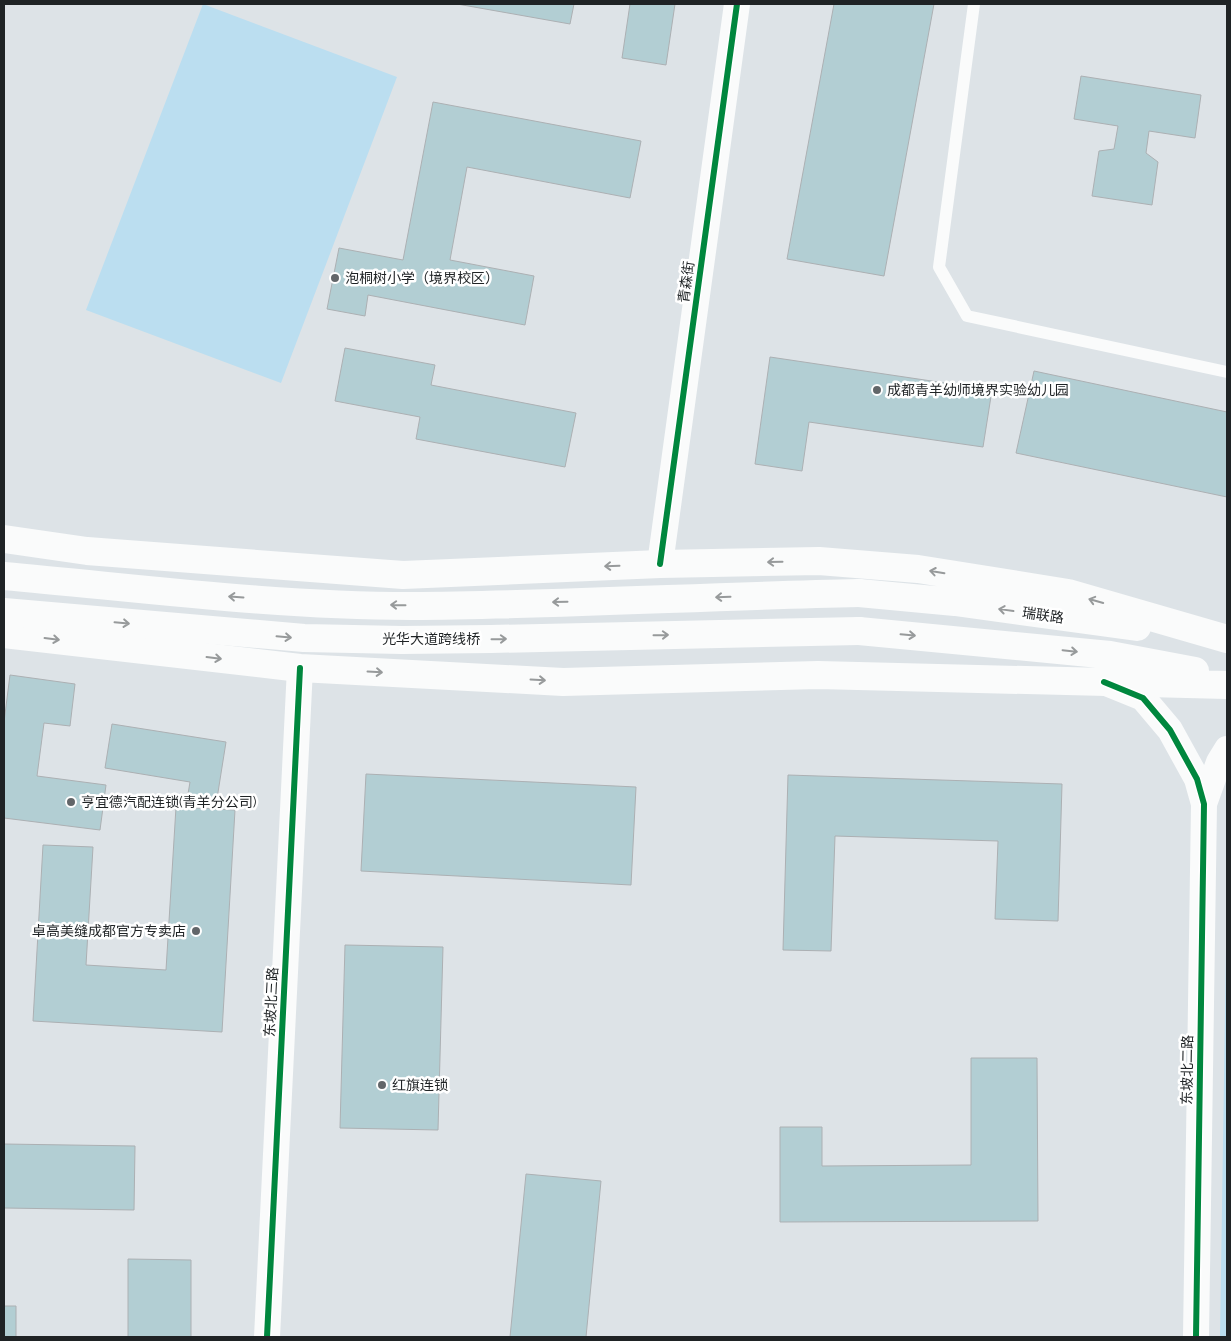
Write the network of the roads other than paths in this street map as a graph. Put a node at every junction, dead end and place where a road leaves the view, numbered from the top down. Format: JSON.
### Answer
{"nodes":[{"id":1,"x":737,"y":4,"type":"edge"},
{"id":2,"x":974,"y":4,"type":"edge"},
{"id":3,"x":1227,"y":372,"type":"edge"},
{"id":4,"x":4,"y":539,"type":"edge"},
{"id":5,"x":660,"y":564,"type":"junction"},
{"id":6,"x":4,"y":576,"type":"edge"},
{"id":7,"x":4,"y":612,"type":"edge"},
{"id":8,"x":4,"y":634,"type":"edge"},
{"id":9,"x":1227,"y":640,"type":"edge"},
{"id":10,"x":300,"y":668,"type":"junction"},
{"id":11,"x":1227,"y":677,"type":"edge"},
{"id":12,"x":1104,"y":682,"type":"junction"},
{"id":13,"x":1227,"y":685,"type":"edge"},
{"id":14,"x":1227,"y":750,"type":"edge"},
{"id":15,"x":1204,"y":804,"type":"junction"},
{"id":16,"x":267,"y":1337,"type":"edge"},
{"id":17,"x":1196,"y":1337,"type":"edge"}],
"edges":[{"from":1,"to":5,"type":"street","name":"青森街"},
{"from":2,"to":3,"type":"lane"},
{"from":5,"to":4,"type":"main road","one_way":true},
{"from":9,"to":5,"type":"main road","one_way":true},
{"from":9,"to":6,"type":"main road","name":"瑞联路","one_way":true},
{"from":7,"to":11,"type":"main road","name":"光华大道跨线桥","one_way":true},
{"from":8,"to":10,"type":"main road","one_way":true},
{"from":10,"to":12,"type":"main road","one_way":true},
{"from":10,"to":16,"type":"street","name":"东坡北三路"},
{"from":12,"to":13,"type":"main road"},
{"from":12,"to":15,"type":"street"},
{"from":14,"to":15,"type":"street"},
{"from":15,"to":17,"type":"street","name":"东坡北二路"}]}
